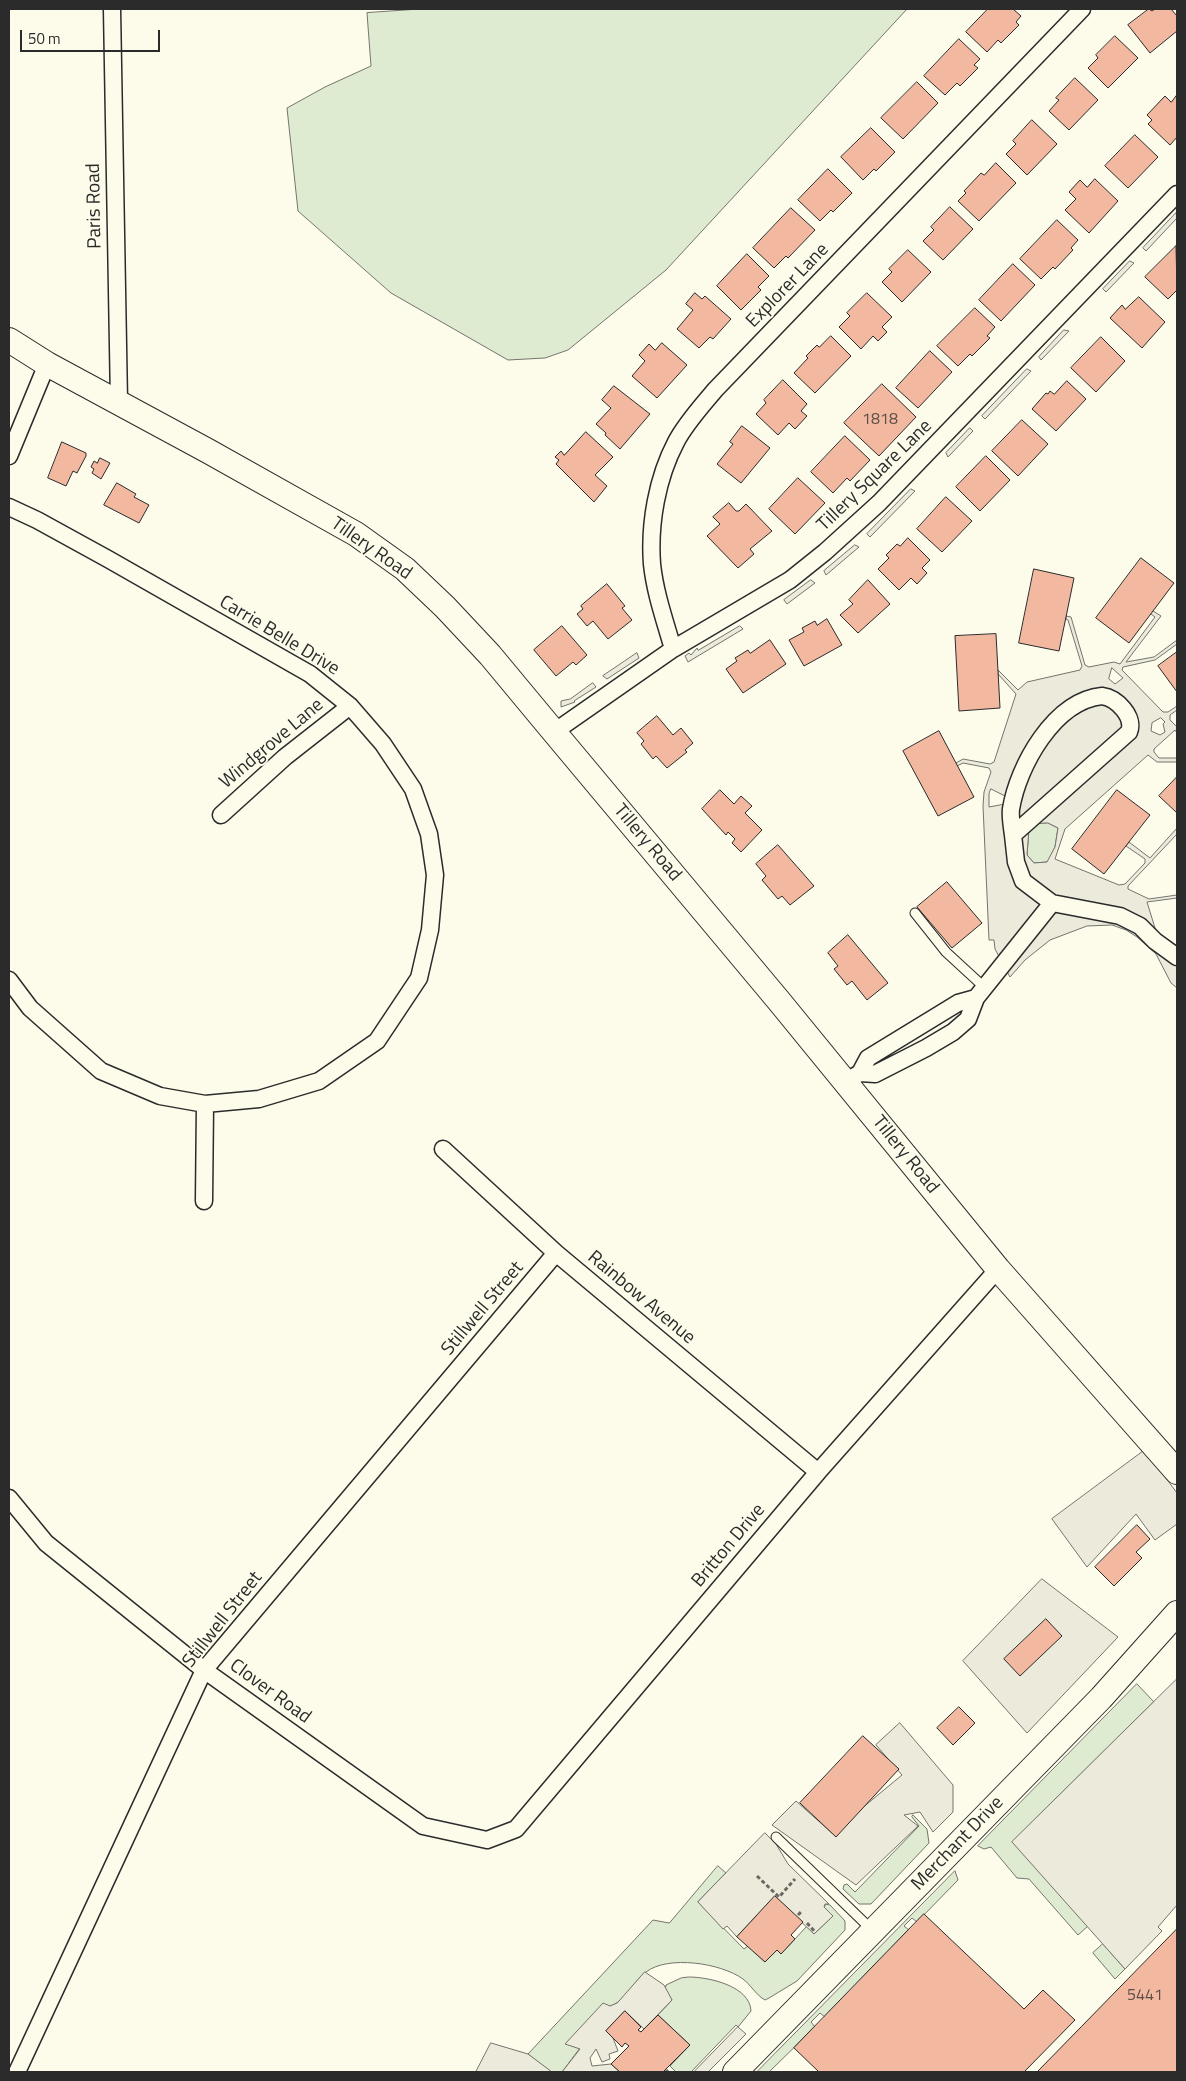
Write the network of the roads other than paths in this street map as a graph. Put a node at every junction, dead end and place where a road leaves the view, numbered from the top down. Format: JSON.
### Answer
{"nodes":[{"id":1,"x":112,"y":9,"type":"edge"},
{"id":2,"x":1082,"y":9,"type":"edge"},
{"id":3,"x":1177,"y":194,"type":"edge"},
{"id":4,"x":9,"y":340,"type":"edge"},
{"id":5,"x":47,"y":364,"type":"junction"},
{"id":6,"x":119,"y":402,"type":"junction"},
{"id":7,"x":9,"y":456,"type":"edge"},
{"id":8,"x":9,"y":507,"type":"edge"},
{"id":9,"x":673,"y":649,"type":"junction"},
{"id":10,"x":350,"y":706,"type":"junction"},
{"id":11,"x":554,"y":732,"type":"junction"},
{"id":12,"x":221,"y":814,"type":"dead end"},
{"id":13,"x":1013,"y":836,"type":"junction"},
{"id":14,"x":1052,"y":903,"type":"junction"},
{"id":15,"x":915,"y":913,"type":"dead end"},
{"id":16,"x":1177,"y":957,"type":"edge"},
{"id":17,"x":9,"y":980,"type":"edge"},
{"id":18,"x":980,"y":992,"type":"junction"},
{"id":19,"x":852,"y":1077,"type":"junction"},
{"id":20,"x":206,"y":1104,"type":"junction"},
{"id":21,"x":443,"y":1149,"type":"dead end"},
{"id":22,"x":204,"y":1201,"type":"dead end"},
{"id":23,"x":556,"y":1253,"type":"junction"},
{"id":24,"x":998,"y":1269,"type":"junction"},
{"id":25,"x":818,"y":1472,"type":"junction"},
{"id":26,"x":1177,"y":1472,"type":"edge"},
{"id":27,"x":9,"y":1498,"type":"edge"},
{"id":28,"x":1177,"y":1613,"type":"edge"},
{"id":29,"x":204,"y":1670,"type":"junction"},
{"id":30,"x":776,"y":1837,"type":"dead end"},
{"id":31,"x":487,"y":1840,"type":"joint"},
{"id":32,"x":873,"y":1931,"type":"junction"},
{"id":33,"x":17,"y":2072,"type":"edge"},
{"id":34,"x":735,"y":2072,"type":"edge"}],
"edges":[{"from":1,"to":6,"type":"street","name":"Paris Road"},
{"from":2,"to":9,"type":"street","name":"Explorer Lane"},
{"from":3,"to":9,"type":"street","name":"Tillery Square Lane"},
{"from":4,"to":5,"type":"street","name":"Tillery Road"},
{"from":5,"to":6,"type":"street","name":"Tillery Road"},
{"from":5,"to":7,"type":"street"},
{"from":6,"to":11,"type":"street","name":"Tillery Road"},
{"from":8,"to":10,"type":"street","name":"Carrie Belle Drive"},
{"from":9,"to":11,"type":"street","name":"Tillery Square Lane"},
{"from":10,"to":12,"type":"street","name":"Windgrove Lane"},
{"from":10,"to":20,"type":"street","name":"Carrie Belle Drive"},
{"from":11,"to":19,"type":"street","name":"Tillery Road"},
{"from":13,"to":13,"type":"street"},
{"from":13,"to":14,"type":"street"},
{"from":14,"to":16,"type":"street"},
{"from":14,"to":18,"type":"street"},
{"from":15,"to":18,"type":"lane"},
{"from":17,"to":20,"type":"street","name":"Carrie Belle Drive"},
{"from":18,"to":19,"type":"street"},
{"from":19,"to":24,"type":"street","name":"Tillery Road"},
{"from":20,"to":22,"type":"street"},
{"from":21,"to":23,"type":"street","name":"Rainbow Avenue"},
{"from":23,"to":25,"type":"street","name":"Rainbow Avenue"},
{"from":23,"to":29,"type":"street","name":"Stillwell Street"},
{"from":24,"to":25,"type":"street","name":"Britton Drive"},
{"from":24,"to":26,"type":"street","name":"Tillery Road"},
{"from":25,"to":31,"type":"street","name":"Britton Drive"},
{"from":27,"to":29,"type":"street","name":"Clover Road"},
{"from":28,"to":32,"type":"street","name":"Merchant Drive"},
{"from":29,"to":31,"type":"street","name":"Clover Road"},
{"from":29,"to":33,"type":"street","name":"Stillwell Street"},
{"from":30,"to":32,"type":"lane"},
{"from":32,"to":34,"type":"street","name":"Merchant Drive"}]}
